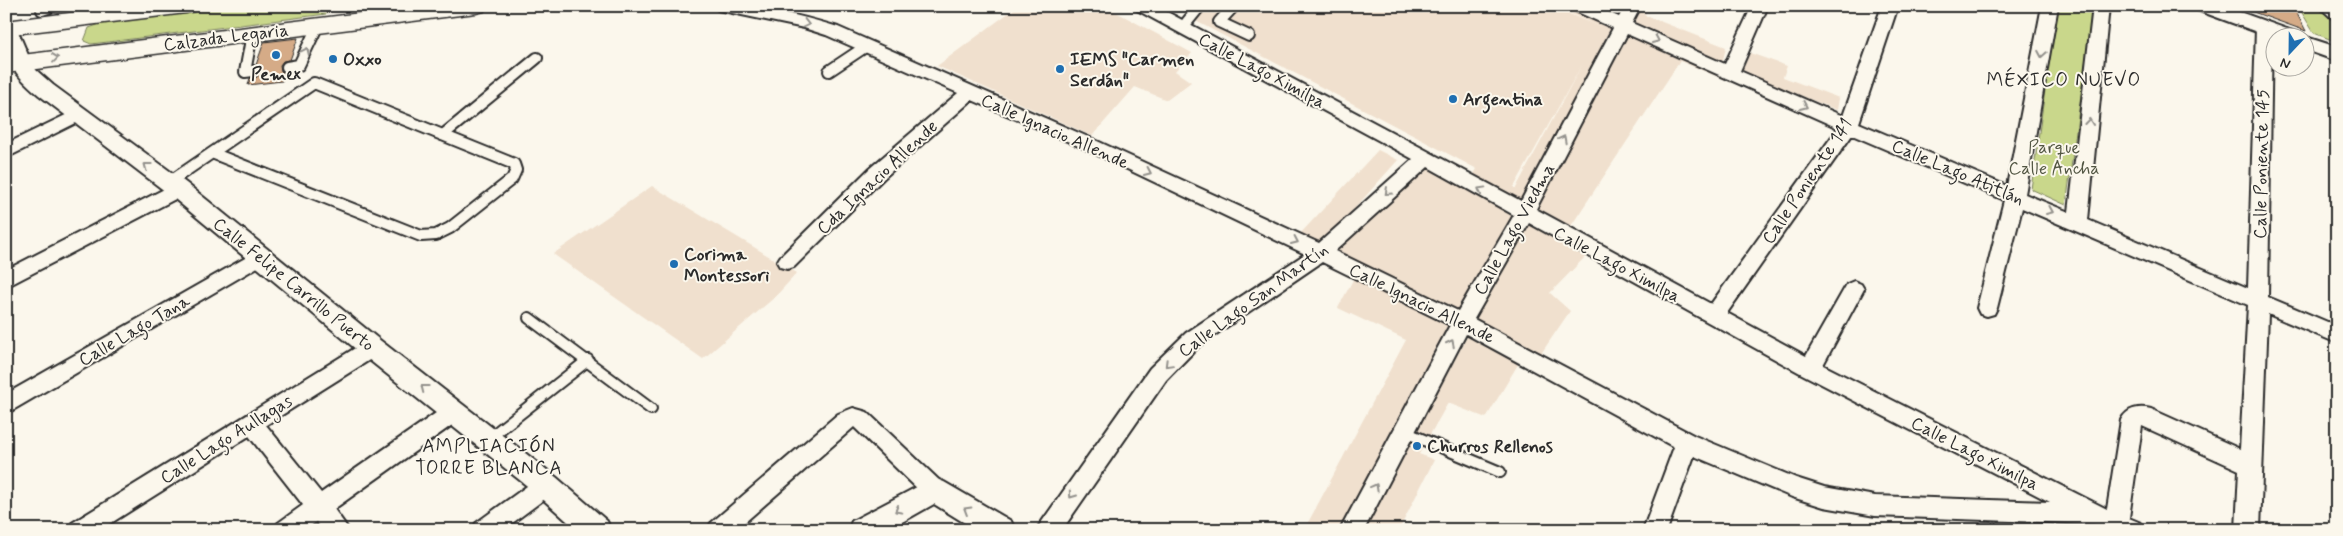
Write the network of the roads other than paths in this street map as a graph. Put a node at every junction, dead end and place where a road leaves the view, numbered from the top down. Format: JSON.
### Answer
{"nodes":[{"id":1,"x":54,"y":6,"type":"edge"},
{"id":2,"x":186,"y":6,"type":"edge"},
{"id":3,"x":476,"y":6,"type":"edge"},
{"id":4,"x":724,"y":6,"type":"edge"},
{"id":5,"x":1143,"y":6,"type":"edge"},
{"id":6,"x":1200,"y":6,"type":"edge"},
{"id":7,"x":1234,"y":6,"type":"edge"},
{"id":8,"x":1579,"y":6,"type":"edge"},
{"id":9,"x":1633,"y":6,"type":"edge"},
{"id":10,"x":1760,"y":6,"type":"edge"},
{"id":11,"x":1890,"y":6,"type":"edge"},
{"id":12,"x":2050,"y":6,"type":"edge"},
{"id":13,"x":2101,"y":6,"type":"edge"},
{"id":14,"x":2204,"y":6,"type":"edge"},
{"id":15,"x":2326,"y":6,"type":"edge"},
{"id":16,"x":42,"y":10,"type":"dead end"},
{"id":17,"x":97,"y":12,"type":"edge"},
{"id":18,"x":2337,"y":16,"type":"edge"},
{"id":19,"x":334,"y":18,"type":"edge"},
{"id":20,"x":1622,"y":25,"type":"junction"},
{"id":21,"x":1182,"y":27,"type":"junction"},
{"id":22,"x":7,"y":28,"type":"edge"},
{"id":23,"x":2264,"y":28,"type":"joint"},
{"id":24,"x":252,"y":34,"type":"junction"},
{"id":25,"x":1249,"y":36,"type":"dead end"},
{"id":26,"x":865,"y":47,"type":"junction"},
{"id":27,"x":2316,"y":47,"type":"edge"},
{"id":28,"x":2337,"y":54,"type":"edge"},
{"id":29,"x":537,"y":58,"type":"dead end"},
{"id":30,"x":13,"y":64,"type":"edge"},
{"id":31,"x":287,"y":67,"type":"dead end"},
{"id":32,"x":253,"y":71,"type":"dead end"},
{"id":33,"x":829,"y":71,"type":"dead end"},
{"id":34,"x":1730,"y":73,"type":"junction"},
{"id":35,"x":969,"y":93,"type":"junction"},
{"id":36,"x":78,"y":115,"type":"junction"},
{"id":37,"x":1849,"y":126,"type":"junction"},
{"id":38,"x":442,"y":135,"type":"junction"},
{"id":39,"x":6,"y":152,"type":"edge"},
{"id":40,"x":212,"y":154,"type":"junction"},
{"id":41,"x":1424,"y":159,"type":"junction"},
{"id":42,"x":173,"y":186,"type":"junction"},
{"id":43,"x":2015,"y":196,"type":"junction"},
{"id":44,"x":1524,"y":214,"type":"junction"},
{"id":45,"x":2078,"y":222,"type":"junction"},
{"id":46,"x":1321,"y":253,"type":"junction"},
{"id":47,"x":261,"y":256,"type":"junction"},
{"id":48,"x":786,"y":262,"type":"dead end"},
{"id":49,"x":6,"y":279,"type":"edge"},
{"id":50,"x":1854,"y":288,"type":"dead end"},
{"id":51,"x":2258,"y":300,"type":"junction"},
{"id":52,"x":1987,"y":308,"type":"dead end"},
{"id":53,"x":1714,"y":316,"type":"junction"},
{"id":54,"x":530,"y":318,"type":"dead end"},
{"id":55,"x":1462,"y":322,"type":"junction"},
{"id":56,"x":2337,"y":335,"type":"edge"},
{"id":57,"x":372,"y":348,"type":"junction"},
{"id":58,"x":588,"y":360,"type":"junction"},
{"id":59,"x":1810,"y":368,"type":"junction"},
{"id":60,"x":6,"y":404,"type":"edge"},
{"id":61,"x":651,"y":408,"type":"dead end"},
{"id":62,"x":454,"y":412,"type":"junction"},
{"id":63,"x":251,"y":423,"type":"junction"},
{"id":64,"x":1405,"y":432,"type":"junction"},
{"id":65,"x":488,"y":439,"type":"junction"},
{"id":66,"x":1687,"y":443,"type":"junction"},
{"id":67,"x":2250,"y":464,"type":"junction"},
{"id":68,"x":1500,"y":472,"type":"dead end"},
{"id":69,"x":546,"y":485,"type":"junction"},
{"id":70,"x":934,"y":490,"type":"junction"},
{"id":71,"x":319,"y":507,"type":"junction"},
{"id":72,"x":2095,"y":514,"type":"junction"},
{"id":73,"x":2125,"y":526,"type":"edge"},
{"id":74,"x":80,"y":530,"type":"edge"},
{"id":75,"x":286,"y":530,"type":"edge"},
{"id":76,"x":337,"y":530,"type":"edge"},
{"id":77,"x":484,"y":530,"type":"edge"},
{"id":78,"x":597,"y":530,"type":"edge"},
{"id":79,"x":719,"y":530,"type":"edge"},
{"id":80,"x":862,"y":530,"type":"edge"},
{"id":81,"x":1000,"y":530,"type":"edge"},
{"id":82,"x":1048,"y":530,"type":"edge"},
{"id":83,"x":1352,"y":530,"type":"edge"},
{"id":84,"x":1655,"y":530,"type":"edge"},
{"id":85,"x":2248,"y":530,"type":"edge"}],
"edges":[{"from":1,"to":16,"type":"lane"},
{"from":2,"to":17,"type":"main road","name":"Calzada Legaria"},
{"from":3,"to":19,"type":"main road","name":"Calzada Legaria"},
{"from":4,"to":26,"type":"street","name":"Calle Ignacio Allende","one_way":true},
{"from":5,"to":21,"type":"street","name":"Calle Lago Ximilpa"},
{"from":6,"to":21,"type":"lane"},
{"from":7,"to":25,"type":"lane"},
{"from":8,"to":20,"type":"street","name":"Calle Lago Atitlán"},
{"from":9,"to":20,"type":"street","name":"Calle Lago Viedma"},
{"from":10,"to":34,"type":"street"},
{"from":11,"to":37,"type":"street","name":"Calle Poniente 141"},
{"from":12,"to":43,"type":"street","one_way":true},
{"from":45,"to":13,"type":"street","one_way":true},
{"from":14,"to":23,"type":"street"},
{"from":15,"to":18,"type":"lane"},
{"from":17,"to":22,"type":"main road","name":"Calzada Legaria"},
{"from":19,"to":24,"type":"main road","name":"Calzada Legaria"},
{"from":31,"to":19,"type":"lane","one_way":true},
{"from":20,"to":34,"type":"street","name":"Calle Lago Atitlán","one_way":true},
{"from":44,"to":20,"type":"street","name":"Calle Lago Viedma","one_way":true},
{"from":21,"to":41,"type":"street","name":"Calle Lago Ximilpa"},
{"from":22,"to":30,"type":"street","name":"Calle Felipe Carrillo Puerto"},
{"from":23,"to":51,"type":"street","name":"Calle Poniente 145"},
{"from":30,"to":24,"type":"main road","name":"Calzada Legaria","one_way":true},
{"from":24,"to":32,"type":"lane"},
{"from":26,"to":33,"type":"lane"},
{"from":26,"to":35,"type":"street","name":"Calle Ignacio Allende"},
{"from":27,"to":28,"type":"street"},
{"from":29,"to":38,"type":"lane"},
{"from":30,"to":36,"type":"street","name":"Calle Felipe Carrillo Puerto"},
{"from":34,"to":37,"type":"street","name":"Calle Lago Atitlán","one_way":true},
{"from":35,"to":46,"type":"street","name":"Calle Ignacio Allende","one_way":true},
{"from":35,"to":48,"type":"street","name":"Cda Ignacio Allende"},
{"from":36,"to":39,"type":"street"},
{"from":42,"to":36,"type":"street","name":"Calle Felipe Carrillo Puerto","one_way":true},
{"from":37,"to":43,"type":"street","name":"Calle Lago Atitlán"},
{"from":37,"to":53,"type":"street","name":"Calle Poniente 141"},
{"from":38,"to":40,"type":"lane"},
{"from":38,"to":40,"type":"lane"},
{"from":40,"to":42,"type":"lane"},
{"from":44,"to":41,"type":"street","name":"Calle Lago Ximilpa","one_way":true},
{"from":41,"to":46,"type":"street","name":"Calle Lago San Martín","one_way":true},
{"from":42,"to":47,"type":"street","name":"Calle Felipe Carrillo Puerto"},
{"from":42,"to":49,"type":"street"},
{"from":43,"to":45,"type":"street","name":"Calle Lago Atitlán","one_way":true},
{"from":43,"to":52,"type":"street"},
{"from":44,"to":53,"type":"street","name":"Calle Lago Ximilpa"},
{"from":44,"to":55,"type":"street","name":"Calle Lago Viedma"},
{"from":45,"to":51,"type":"street","name":"Calle Lago Atitlán"},
{"from":46,"to":55,"type":"street","name":"Calle Ignacio Allende"},
{"from":46,"to":82,"type":"street","name":"Calle Lago San Martín","one_way":true},
{"from":47,"to":57,"type":"street","name":"Calle Felipe Carrillo Puerto"},
{"from":47,"to":60,"type":"street","name":"Calle Lago Tana"},
{"from":50,"to":59,"type":"street"},
{"from":51,"to":56,"type":"street","name":"Calle Lago Atitlán"},
{"from":51,"to":67,"type":"street","name":"Calle Poniente 145"},
{"from":53,"to":59,"type":"street","name":"Calle Lago Ximilpa"},
{"from":54,"to":58,"type":"lane"},
{"from":64,"to":55,"type":"street","name":"Calle Lago Viedma","one_way":true},
{"from":55,"to":66,"type":"street","name":"Calle Ignacio Allende"},
{"from":62,"to":57,"type":"street","name":"Calle Felipe Carrillo Puerto","one_way":true},
{"from":57,"to":63,"type":"street","name":"Calle Lago Aullagas"},
{"from":58,"to":61,"type":"lane"},
{"from":58,"to":65,"type":"lane"},
{"from":59,"to":72,"type":"street","name":"Calle Lago Ximilpa"},
{"from":62,"to":65,"type":"street","name":"Calle Felipe Carrillo Puerto"},
{"from":62,"to":71,"type":"street"},
{"from":63,"to":71,"type":"street"},
{"from":63,"to":74,"type":"street","name":"Calle Lago Aullagas"},
{"from":64,"to":68,"type":"lane"},
{"from":83,"to":64,"type":"street","name":"Calle Lago Viedma","one_way":true},
{"from":65,"to":69,"type":"street","name":"Calle Felipe Carrillo Puerto"},
{"from":66,"to":72,"type":"street","name":"Calle Ignacio Allende"},
{"from":66,"to":84,"type":"street"},
{"from":67,"to":73,"type":"street"},
{"from":67,"to":85,"type":"street","name":"Calle Poniente 145"},
{"from":69,"to":77,"type":"street"},
{"from":69,"to":78,"type":"street","name":"Calle Felipe Carrillo Puerto"},
{"from":70,"to":79,"type":"street"},
{"from":70,"to":80,"type":"street","one_way":true},
{"from":81,"to":70,"type":"street","one_way":true},
{"from":71,"to":75,"type":"street"},
{"from":71,"to":76,"type":"street"},
{"from":72,"to":73,"type":"street","name":"Calle Ignacio Allende"}]}
